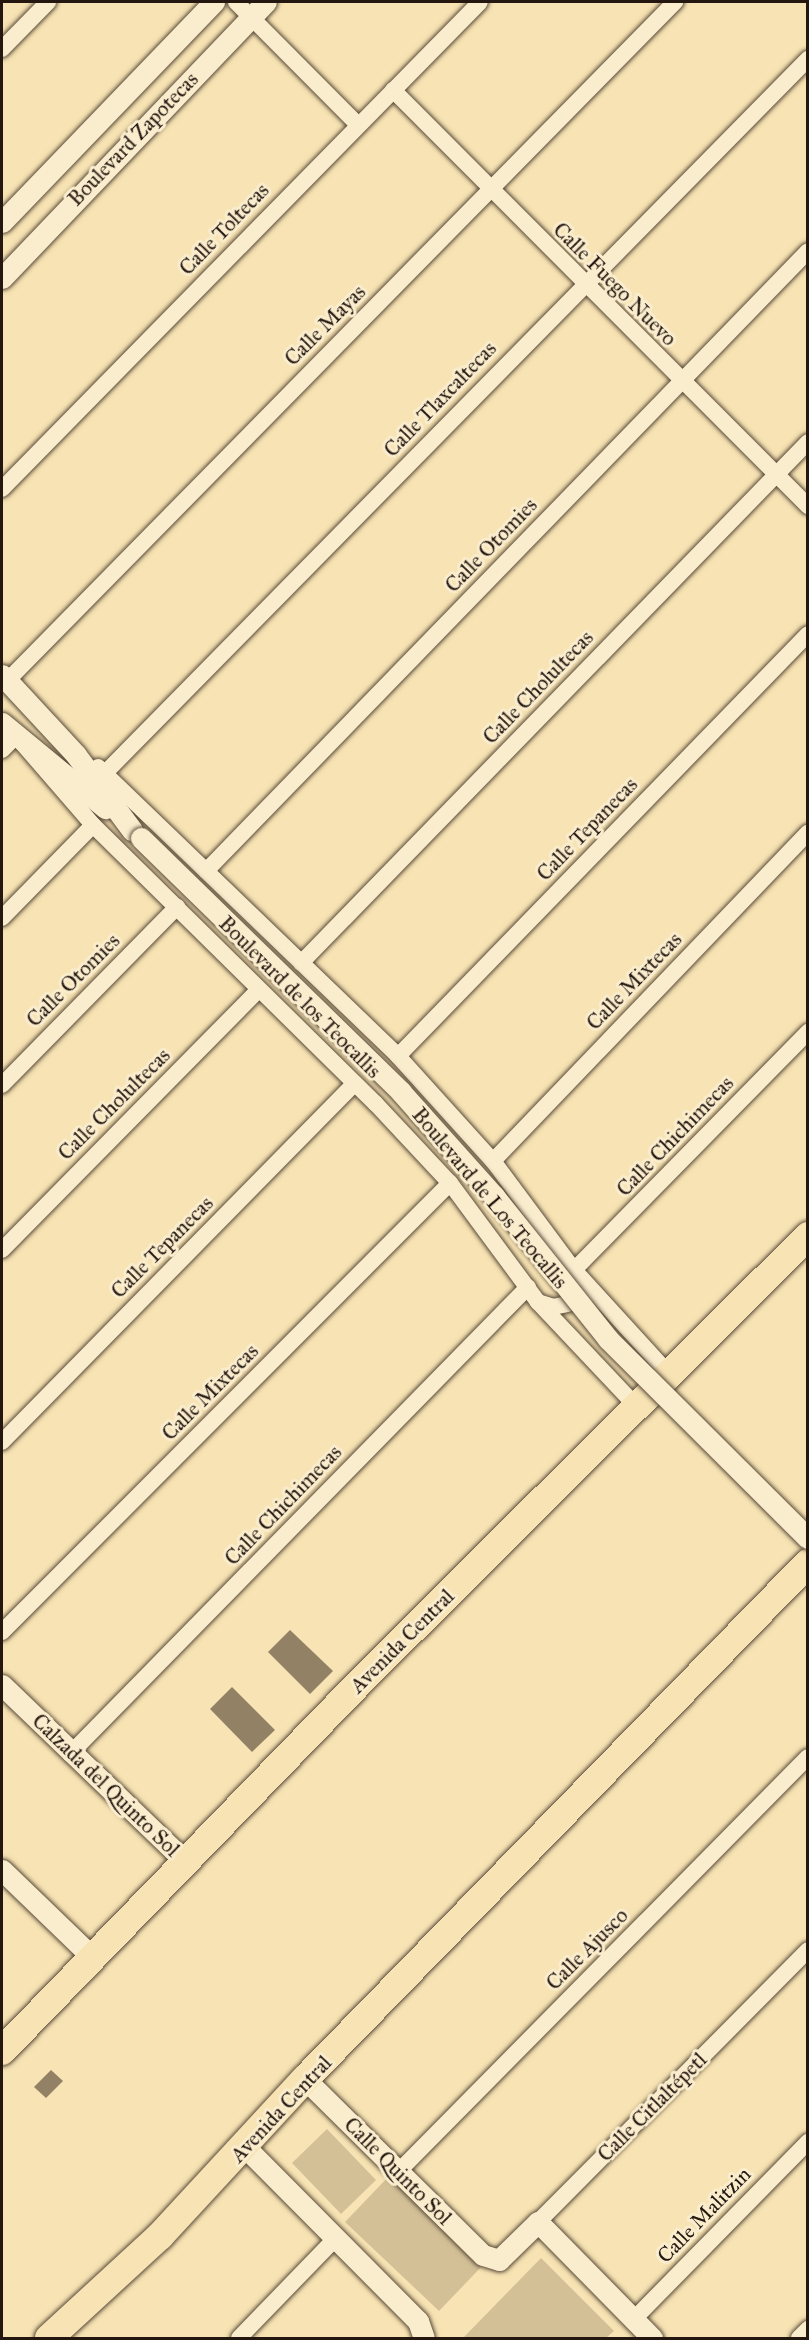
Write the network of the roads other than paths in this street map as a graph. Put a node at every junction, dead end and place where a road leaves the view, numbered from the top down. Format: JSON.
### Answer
{"nodes":[{"id":1,"x":48,"y":2,"type":"edge"},
{"id":2,"x":214,"y":2,"type":"edge"},
{"id":3,"x":480,"y":2,"type":"edge"},
{"id":4,"x":675,"y":2,"type":"edge"},
{"id":5,"x":251,"y":6,"type":"edge"},
{"id":6,"x":2,"y":49,"type":"edge"},
{"id":7,"x":807,"y":59,"type":"edge"},
{"id":8,"x":393,"y":90,"type":"junction"},
{"id":9,"x":358,"y":125,"type":"junction"},
{"id":10,"x":490,"y":189,"type":"junction"},
{"id":11,"x":2,"y":222,"type":"edge"},
{"id":12,"x":807,"y":251,"type":"edge"},
{"id":13,"x":2,"y":278,"type":"edge"},
{"id":14,"x":584,"y":285,"type":"junction"},
{"id":15,"x":681,"y":382,"type":"junction"},
{"id":16,"x":807,"y":442,"type":"edge"},
{"id":17,"x":775,"y":474,"type":"junction"},
{"id":18,"x":2,"y":489,"type":"edge"},
{"id":19,"x":807,"y":506,"type":"edge"},
{"id":20,"x":807,"y":634,"type":"edge"},
{"id":21,"x":4,"y":678,"type":"edge"},
{"id":22,"x":6,"y":736,"type":"edge"},
{"id":23,"x":76,"y":755,"type":"junction"},
{"id":24,"x":106,"y":772,"type":"junction"},
{"id":25,"x":93,"y":825,"type":"junction"},
{"id":26,"x":807,"y":833,"type":"edge"},
{"id":27,"x":141,"y":838,"type":"dead end"},
{"id":28,"x":206,"y":871,"type":"junction"},
{"id":29,"x":177,"y":907,"type":"junction"},
{"id":30,"x":2,"y":918,"type":"edge"},
{"id":31,"x":301,"y":963,"type":"junction"},
{"id":32,"x":259,"y":989,"type":"junction"},
{"id":33,"x":807,"y":1032,"type":"edge"},
{"id":34,"x":398,"y":1056,"type":"junction"},
{"id":35,"x":355,"y":1083,"type":"junction"},
{"id":36,"x":2,"y":1085,"type":"edge"},
{"id":37,"x":493,"y":1161,"type":"junction"},
{"id":38,"x":450,"y":1183,"type":"junction"},
{"id":39,"x":807,"y":1236,"type":"edge"},
{"id":40,"x":2,"y":1250,"type":"edge"},
{"id":41,"x":577,"y":1274,"type":"junction"},
{"id":42,"x":528,"y":1287,"type":"junction"},
{"id":43,"x":538,"y":1302,"type":"junction"},
{"id":44,"x":670,"y":1375,"type":"junction"},
{"id":45,"x":638,"y":1408,"type":"junction"},
{"id":46,"x":2,"y":1442,"type":"edge"},
{"id":47,"x":807,"y":1538,"type":"edge"},
{"id":48,"x":806,"y":1568,"type":"edge"},
{"id":49,"x":2,"y":1632,"type":"edge"},
{"id":50,"x":2,"y":1685,"type":"edge"},
{"id":51,"x":70,"y":1754,"type":"junction"},
{"id":52,"x":807,"y":1757,"type":"edge"},
{"id":53,"x":184,"y":1860,"type":"junction"},
{"id":54,"x":2,"y":1870,"type":"edge"},
{"id":55,"x":807,"y":1950,"type":"edge"},
{"id":56,"x":91,"y":1956,"type":"junction"},
{"id":57,"x":2,"y":2050,"type":"edge"},
{"id":58,"x":305,"y":2079,"type":"junction"},
{"id":59,"x":807,"y":2142,"type":"edge"},
{"id":60,"x":246,"y":2148,"type":"junction"},
{"id":61,"x":398,"y":2172,"type":"junction"},
{"id":62,"x":538,"y":2222,"type":"junction"},
{"id":63,"x":335,"y":2239,"type":"junction"},
{"id":64,"x":494,"y":2260,"type":"joint"},
{"id":65,"x":633,"y":2320,"type":"junction"},
{"id":66,"x":807,"y":2330,"type":"edge"},
{"id":67,"x":49,"y":2338,"type":"edge"},
{"id":68,"x":239,"y":2338,"type":"edge"},
{"id":69,"x":424,"y":2338,"type":"edge"},
{"id":70,"x":652,"y":2338,"type":"edge"},
{"id":71,"x":799,"y":2338,"type":"edge"}],
"edges":[{"from":1,"to":6,"type":"street"},
{"from":2,"to":11,"type":"street","name":"Boulevard Zapotecas"},
{"from":3,"to":8,"type":"street","name":"Calle Toltecas"},
{"from":4,"to":10,"type":"street","name":"Calle Mayas"},
{"from":5,"to":9,"type":"street"},
{"from":5,"to":13,"type":"street","name":"Boulevard Zapotecas"},
{"from":7,"to":14,"type":"street","name":"Calle Tlaxcaltecas"},
{"from":8,"to":9,"type":"street","name":"Calle Toltecas"},
{"from":8,"to":10,"type":"street","name":"Calle Fuego Nuevo"},
{"from":9,"to":18,"type":"street","name":"Calle Toltecas"},
{"from":10,"to":14,"type":"street","name":"Calle Fuego Nuevo"},
{"from":10,"to":21,"type":"street","name":"Calle Mayas"},
{"from":12,"to":15,"type":"street","name":"Calle Otomies"},
{"from":14,"to":15,"type":"street","name":"Calle Fuego Nuevo"},
{"from":14,"to":24,"type":"street","name":"Calle Tlaxcaltecas"},
{"from":15,"to":17,"type":"street","name":"Calle Fuego Nuevo"},
{"from":15,"to":28,"type":"street","name":"Calle Otomies"},
{"from":16,"to":17,"type":"street","name":"Calle Cholultecas"},
{"from":17,"to":19,"type":"street","name":"Calle Fuego Nuevo"},
{"from":17,"to":31,"type":"street","name":"Calle Cholultecas"},
{"from":20,"to":34,"type":"street","name":"Calle Tepanecas"},
{"from":21,"to":23,"type":"street"},
{"from":22,"to":23,"type":"street"},
{"from":22,"to":25,"type":"street","name":"Boulevard de los Teocallis"},
{"from":23,"to":24,"type":"street","name":"Boulevard de los Teocallis"},
{"from":24,"to":28,"type":"street","name":"Boulevard de los Teocallis"},
{"from":25,"to":29,"type":"street","name":"Boulevard de los Teocallis"},
{"from":25,"to":30,"type":"street"},
{"from":26,"to":37,"type":"street","name":"Calle Mixtecas"},
{"from":27,"to":47,"type":"street","name":"Boulevard de Los Teocallis","bridge":true},
{"from":28,"to":31,"type":"street","name":"Boulevard de los Teocallis"},
{"from":29,"to":32,"type":"street","name":"Boulevard de los Teocallis"},
{"from":29,"to":36,"type":"street","name":"Calle Otomies"},
{"from":31,"to":34,"type":"street","name":"Boulevard de los Teocallis"},
{"from":32,"to":35,"type":"street","name":"Boulevard de los Teocallis"},
{"from":32,"to":40,"type":"street","name":"Calle Cholultecas"},
{"from":33,"to":41,"type":"street","name":"Calle Chichimecas"},
{"from":34,"to":37,"type":"street","name":"Boulevard de los Teocallis"},
{"from":35,"to":38,"type":"street","name":"Boulevard de los Teocallis"},
{"from":35,"to":46,"type":"street","name":"Calle Tepanecas"},
{"from":37,"to":41,"type":"street","name":"Boulevard de los Teocallis"},
{"from":38,"to":42,"type":"street","name":"Boulevard de los Teocallis"},
{"from":38,"to":49,"type":"street","name":"Calle Mixtecas"},
{"from":39,"to":44,"type":"highway","name":"Avenida Central"},
{"from":41,"to":43,"type":"street","name":"Boulevard de los Teocallis"},
{"from":41,"to":44,"type":"street","name":"Boulevard de los Teocallis"},
{"from":42,"to":43,"type":"street","name":"Boulevard de los Teocallis"},
{"from":42,"to":51,"type":"street","name":"Calle Chichimecas"},
{"from":43,"to":45,"type":"street","name":"Boulevard de los Teocallis"},
{"from":44,"to":45,"type":"highway","name":"Avenida Central"},
{"from":45,"to":53,"type":"highway","name":"Avenida Central"},
{"from":48,"to":58,"type":"highway","name":"Avenida Central"},
{"from":50,"to":51,"type":"street","name":"Calzada del Quinto Sol"},
{"from":51,"to":53,"type":"street","name":"Calzada del Quinto Sol"},
{"from":52,"to":61,"type":"street","name":"Calle Ajusco"},
{"from":53,"to":56,"type":"highway","name":"Avenida Central"},
{"from":54,"to":56,"type":"street"},
{"from":55,"to":62,"type":"street","name":"Calle Citlaltépetl"},
{"from":56,"to":57,"type":"highway","name":"Avenida Central"},
{"from":58,"to":60,"type":"highway","name":"Avenida Central"},
{"from":58,"to":61,"type":"street","name":"Calle Quinto Sol"},
{"from":59,"to":65,"type":"street","name":"Calle Malitzin"},
{"from":60,"to":63,"type":"street"},
{"from":60,"to":67,"type":"highway","name":"Avenida Central"},
{"from":61,"to":64,"type":"street","name":"Calle Quinto Sol"},
{"from":62,"to":64,"type":"street","name":"Calle Citlaltépetl"},
{"from":62,"to":65,"type":"street"},
{"from":63,"to":68,"type":"street"},
{"from":63,"to":69,"type":"street"},
{"from":65,"to":70,"type":"street"},
{"from":66,"to":71,"type":"street"}]}
